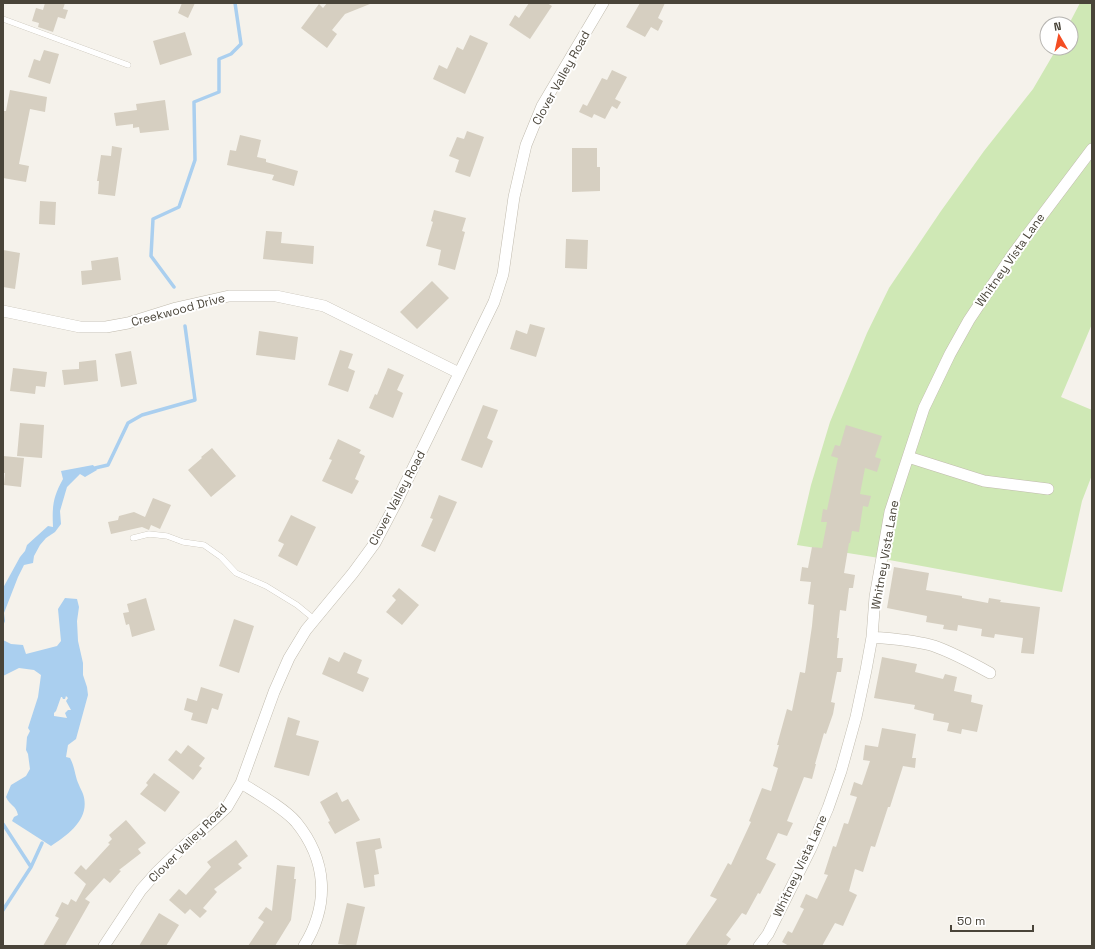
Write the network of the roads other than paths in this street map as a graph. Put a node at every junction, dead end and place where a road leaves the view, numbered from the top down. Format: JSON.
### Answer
{"nodes":[{"id":1,"x":603,"y":3,"type":"edge"},
{"id":2,"x":3,"y":19,"type":"edge"},
{"id":3,"x":128,"y":65,"type":"dead end"},
{"id":4,"x":1092,"y":149,"type":"edge"},
{"id":5,"x":3,"y":311,"type":"edge"},
{"id":6,"x":458,"y":373,"type":"junction"},
{"id":7,"x":908,"y":457,"type":"junction"},
{"id":8,"x":1048,"y":489,"type":"dead end"},
{"id":9,"x":133,"y":538,"type":"dead end"},
{"id":10,"x":314,"y":619,"type":"junction"},
{"id":11,"x":872,"y":637,"type":"junction"},
{"id":12,"x":990,"y":674,"type":"dead end"},
{"id":13,"x":241,"y":783,"type":"junction"},
{"id":14,"x":104,"y":946,"type":"edge"},
{"id":15,"x":304,"y":946,"type":"edge"},
{"id":16,"x":759,"y":946,"type":"edge"}],
"edges":[{"from":1,"to":6,"type":"street","name":"Clover Valley Road"},
{"from":2,"to":3,"type":"lane"},
{"from":4,"to":7,"type":"street","name":"Whitney Vista Lane"},
{"from":5,"to":6,"type":"street","name":"Creekwood Drive"},
{"from":6,"to":10,"type":"street","name":"Clover Valley Road"},
{"from":7,"to":8,"type":"street"},
{"from":7,"to":11,"type":"street","name":"Whitney Vista Lane"},
{"from":9,"to":10,"type":"lane"},
{"from":10,"to":13,"type":"street","name":"Clover Valley Road"},
{"from":11,"to":12,"type":"street"},
{"from":11,"to":16,"type":"street","name":"Whitney Vista Lane"},
{"from":13,"to":14,"type":"street","name":"Clover Valley Road"},
{"from":13,"to":15,"type":"street"}]}
